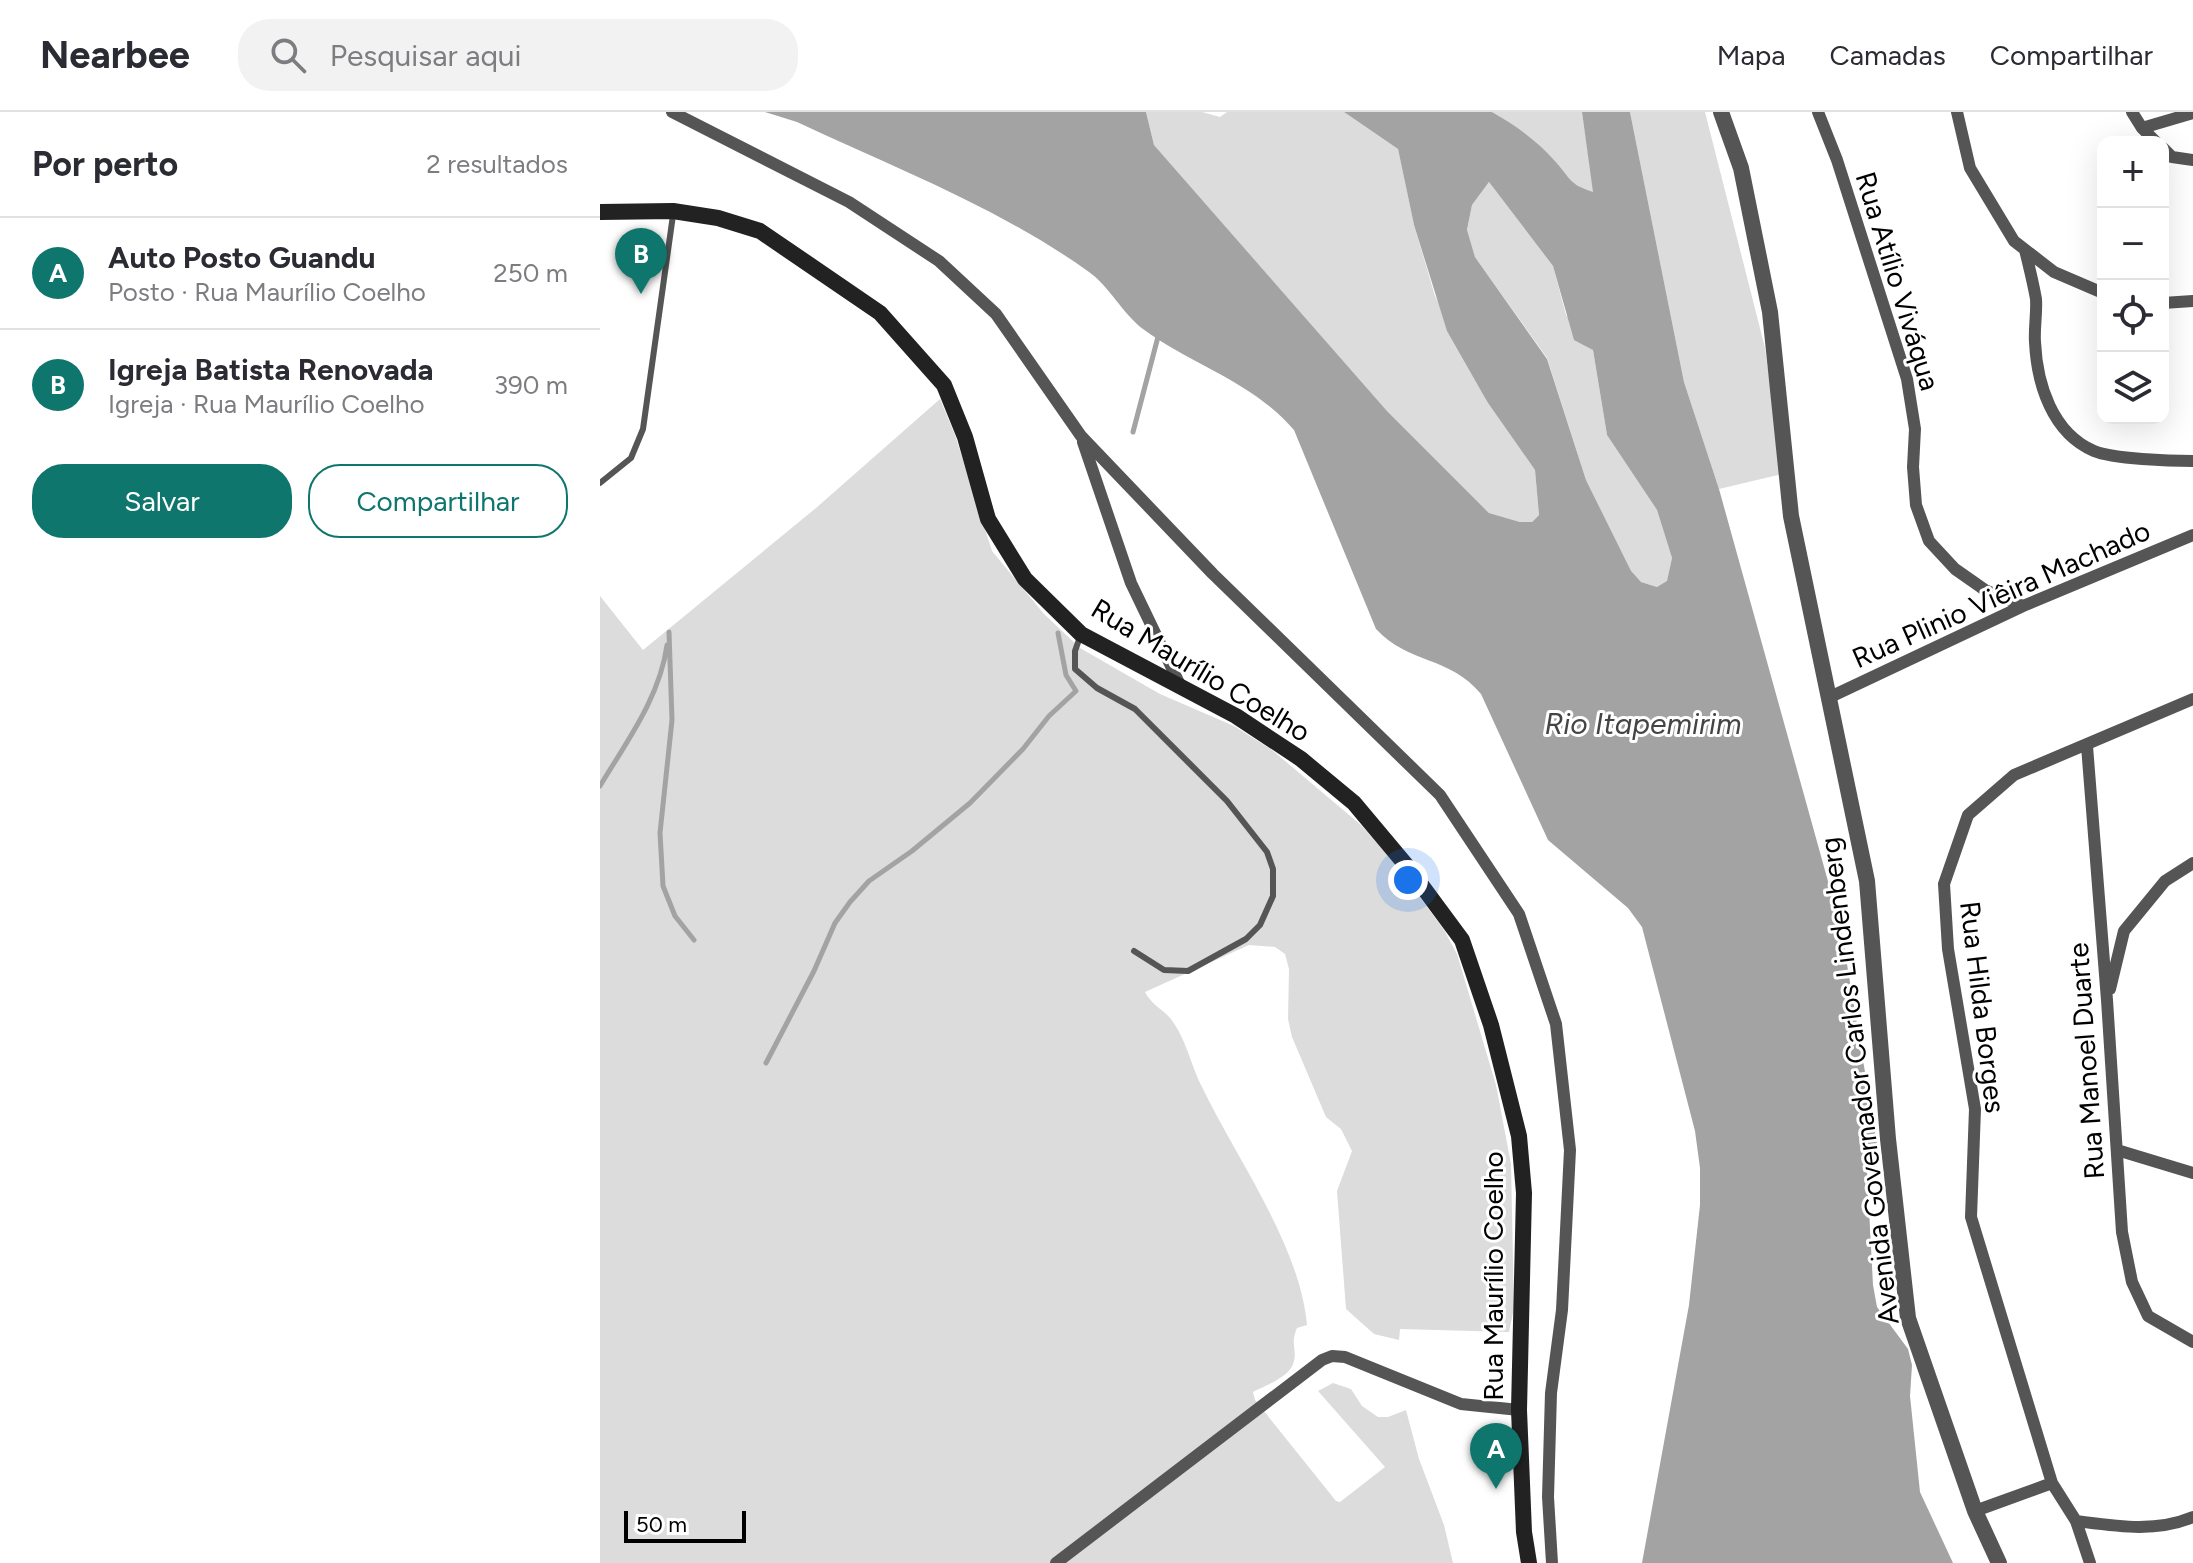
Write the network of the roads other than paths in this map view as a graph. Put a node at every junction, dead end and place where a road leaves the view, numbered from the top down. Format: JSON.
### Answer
{"nodes":[{"id":1,"x":672,"y":112,"type":"edge"},
{"id":2,"x":1721,"y":112,"type":"edge"},
{"id":3,"x":1818,"y":112,"type":"edge"},
{"id":4,"x":1957,"y":112,"type":"edge"},
{"id":5,"x":2132,"y":112,"type":"edge"},
{"id":6,"x":2193,"y":113,"type":"edge"},
{"id":7,"x":2142,"y":128,"type":"junction"},
{"id":8,"x":2150,"y":136,"type":"edge"},
{"id":9,"x":2169,"y":154,"type":"edge"},
{"id":10,"x":2193,"y":160,"type":"edge"},
{"id":11,"x":673,"y":211,"type":"junction"},
{"id":12,"x":602,"y":213,"type":"edge"},
{"id":13,"x":2025,"y":250,"type":"junction"},
{"id":14,"x":2097,"y":290,"type":"edge"},
{"id":15,"x":2193,"y":301,"type":"edge"},
{"id":16,"x":2169,"y":303,"type":"edge"},
{"id":17,"x":1081,"y":436,"type":"junction"},
{"id":18,"x":2193,"y":461,"type":"edge"},
{"id":19,"x":600,"y":483,"type":"edge"},
{"id":20,"x":2193,"y":535,"type":"edge"},
{"id":21,"x":2023,"y":606,"type":"junction"},
{"id":22,"x":1081,"y":634,"type":"junction"},
{"id":23,"x":1181,"y":687,"type":"junction"},
{"id":24,"x":1828,"y":698,"type":"junction"},
{"id":25,"x":2193,"y":699,"type":"edge"},
{"id":26,"x":2087,"y":746,"type":"junction"},
{"id":27,"x":2193,"y":863,"type":"edge"},
{"id":28,"x":1134,"y":951,"type":"dead end"},
{"id":29,"x":2107,"y":1000,"type":"junction"},
{"id":30,"x":2117,"y":1150,"type":"junction"},
{"id":31,"x":2193,"y":1173,"type":"edge"},
{"id":32,"x":2193,"y":1342,"type":"edge"},
{"id":33,"x":1519,"y":1410,"type":"junction"},
{"id":34,"x":2052,"y":1483,"type":"junction"},
{"id":35,"x":1975,"y":1511,"type":"junction"},
{"id":36,"x":2193,"y":1517,"type":"edge"},
{"id":37,"x":2076,"y":1521,"type":"junction"},
{"id":38,"x":1056,"y":1563,"type":"edge"},
{"id":39,"x":1529,"y":1563,"type":"edge"},
{"id":40,"x":1552,"y":1563,"type":"edge"},
{"id":41,"x":1999,"y":1563,"type":"edge"},
{"id":42,"x":2090,"y":1563,"type":"edge"}],
"edges":[{"from":1,"to":17,"type":"street"},
{"from":2,"to":24,"type":"street","name":"Avenida Governador Carlos Lindenberg"},
{"from":3,"to":21,"type":"street","name":"Rua Atílio Viváqua"},
{"from":4,"to":13,"type":"street"},
{"from":5,"to":7,"type":"street"},
{"from":6,"to":7,"type":"street"},
{"from":7,"to":8,"type":"street"},
{"from":9,"to":10,"type":"street"},
{"from":11,"to":12,"type":"main road","name":"Rua Maurílio Coelho"},
{"from":11,"to":19,"type":"lane"},
{"from":11,"to":22,"type":"main road","name":"Rua Maurílio Coelho"},
{"from":13,"to":14,"type":"street"},
{"from":13,"to":18,"type":"street"},
{"from":15,"to":16,"type":"street"},
{"from":17,"to":23,"type":"street"},
{"from":17,"to":40,"type":"street"},
{"from":20,"to":21,"type":"street","name":"Rua Plinio Viêira Machado"},
{"from":21,"to":24,"type":"street","name":"Rua Plinio Viêira Machado"},
{"from":22,"to":23,"type":"main road","name":"Rua Maurílio Coelho"},
{"from":22,"to":28,"type":"lane"},
{"from":23,"to":33,"type":"main road","name":"Rua Maurílio Coelho"},
{"from":24,"to":35,"type":"street","name":"Avenida Governador Carlos Lindenberg"},
{"from":25,"to":26,"type":"street"},
{"from":26,"to":29,"type":"street","name":"Rua Manoel Duarte"},
{"from":26,"to":34,"type":"street","name":"Rua Hilda Borges"},
{"from":27,"to":29,"type":"street"},
{"from":29,"to":30,"type":"street","name":"Rua Manoel Duarte"},
{"from":30,"to":31,"type":"street"},
{"from":30,"to":32,"type":"street","name":"Rua Manoel Duarte"},
{"from":33,"to":38,"type":"street"},
{"from":33,"to":39,"type":"main road","name":"Rua Maurílio Coelho"},
{"from":34,"to":35,"type":"street"},
{"from":34,"to":37,"type":"street","name":"Rua Hilda Borges"},
{"from":35,"to":41,"type":"street","name":"Avenida Governador Carlos Lindenberg"},
{"from":36,"to":37,"type":"street"},
{"from":37,"to":42,"type":"street","name":"Rua Hilda Borges"}]}
